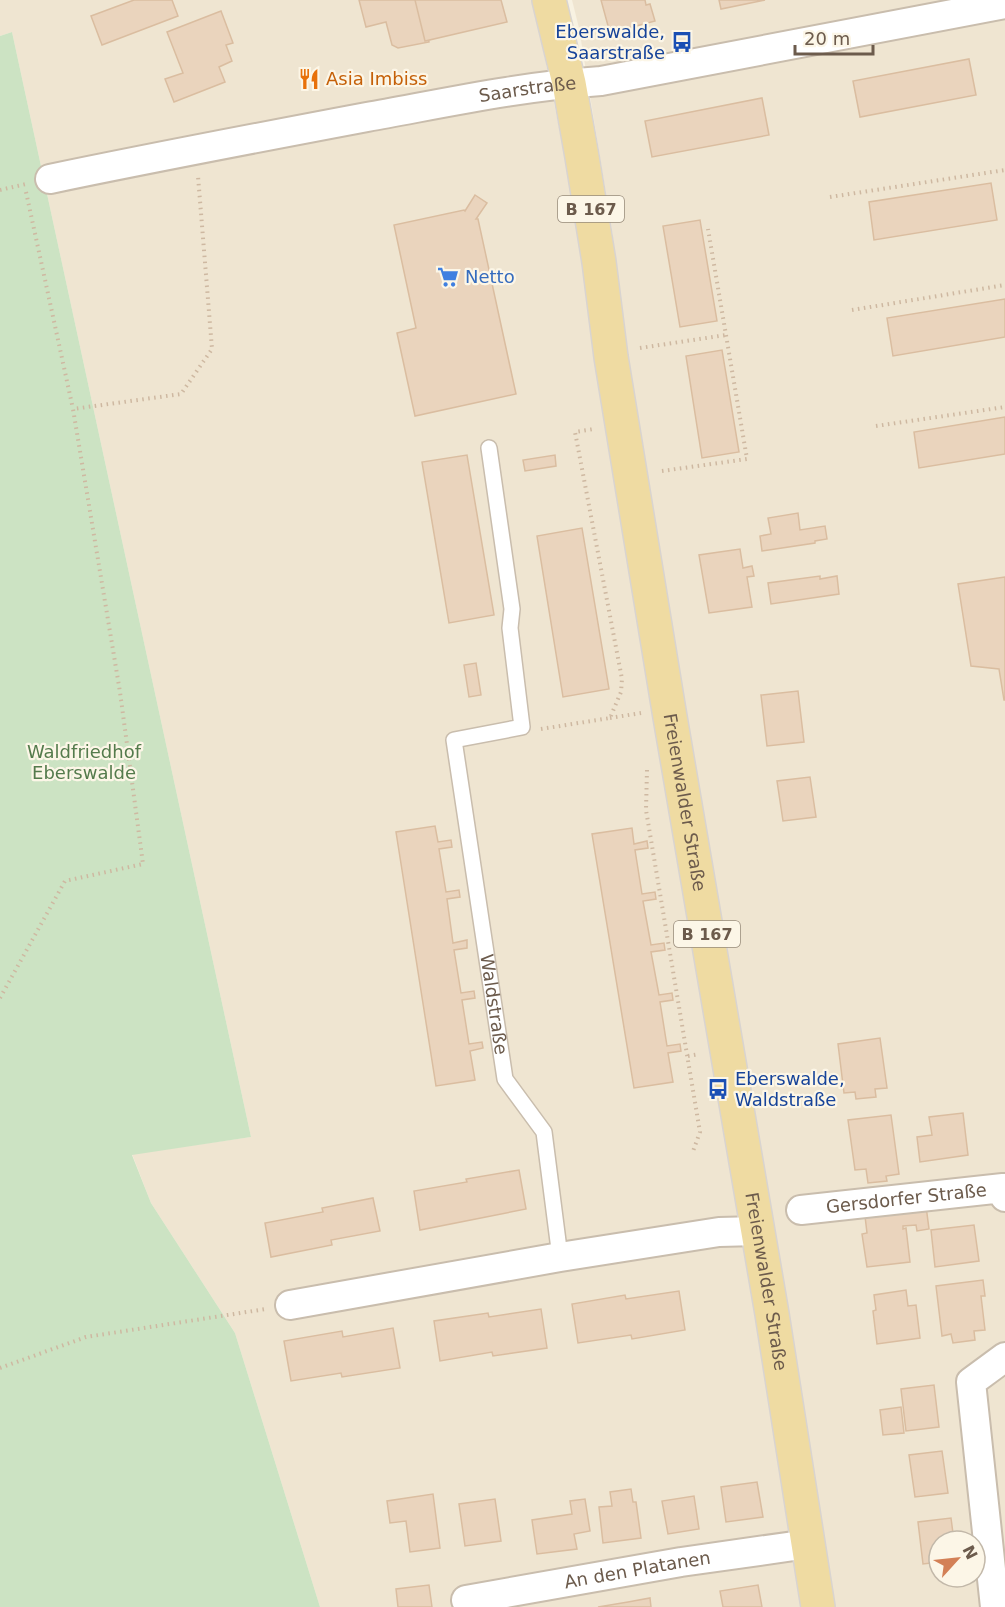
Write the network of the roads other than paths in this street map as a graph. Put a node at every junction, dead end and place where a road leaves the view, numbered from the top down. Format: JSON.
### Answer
{"nodes":[{"id":1,"x":549,"y":0,"type":"edge"},
{"id":2,"x":1001,"y":7,"type":"edge"},
{"id":3,"x":569,"y":83,"type":"junction"},
{"id":4,"x":37,"y":182,"type":"road end"},
{"id":5,"x":489,"y":448,"type":"dead end"},
{"id":6,"x":1005,"y":1197,"type":"edge"},
{"id":7,"x":801,"y":1210,"type":"dead end"},
{"id":8,"x":758,"y":1231,"type":"junction"},
{"id":9,"x":560,"y":1257,"type":"junction"},
{"id":10,"x":290,"y":1305,"type":"road end"},
{"id":11,"x":1005,"y":1357,"type":"edge"},
{"id":12,"x":808,"y":1544,"type":"junction"},
{"id":13,"x":466,"y":1600,"type":"dead end"},
{"id":14,"x":818,"y":1607,"type":"edge"},
{"id":15,"x":995,"y":1607,"type":"edge"}],
"edges":[{"from":1,"to":3,"type":"main road","name":"Freienwalder Straße","number":"B 167"},
{"from":2,"to":3,"type":"street","name":"Saarstraße"},
{"from":3,"to":4,"type":"street","name":"Saarstraße"},
{"from":3,"to":8,"type":"main road","name":"Freienwalder Straße","number":"B 167"},
{"from":5,"to":9,"type":"lane","name":"Waldstraße"},
{"from":6,"to":7,"type":"street","name":"Gersdorfer Straße"},
{"from":8,"to":9,"type":"street"},
{"from":8,"to":12,"type":"main road","name":"Freienwalder Straße","number":"B 167"},
{"from":9,"to":10,"type":"street"},
{"from":11,"to":15,"type":"street"},
{"from":12,"to":13,"type":"street","name":"An den Platanen"},
{"from":12,"to":14,"type":"main road","name":"Freienwalder Straße","number":"B 167"}]}
